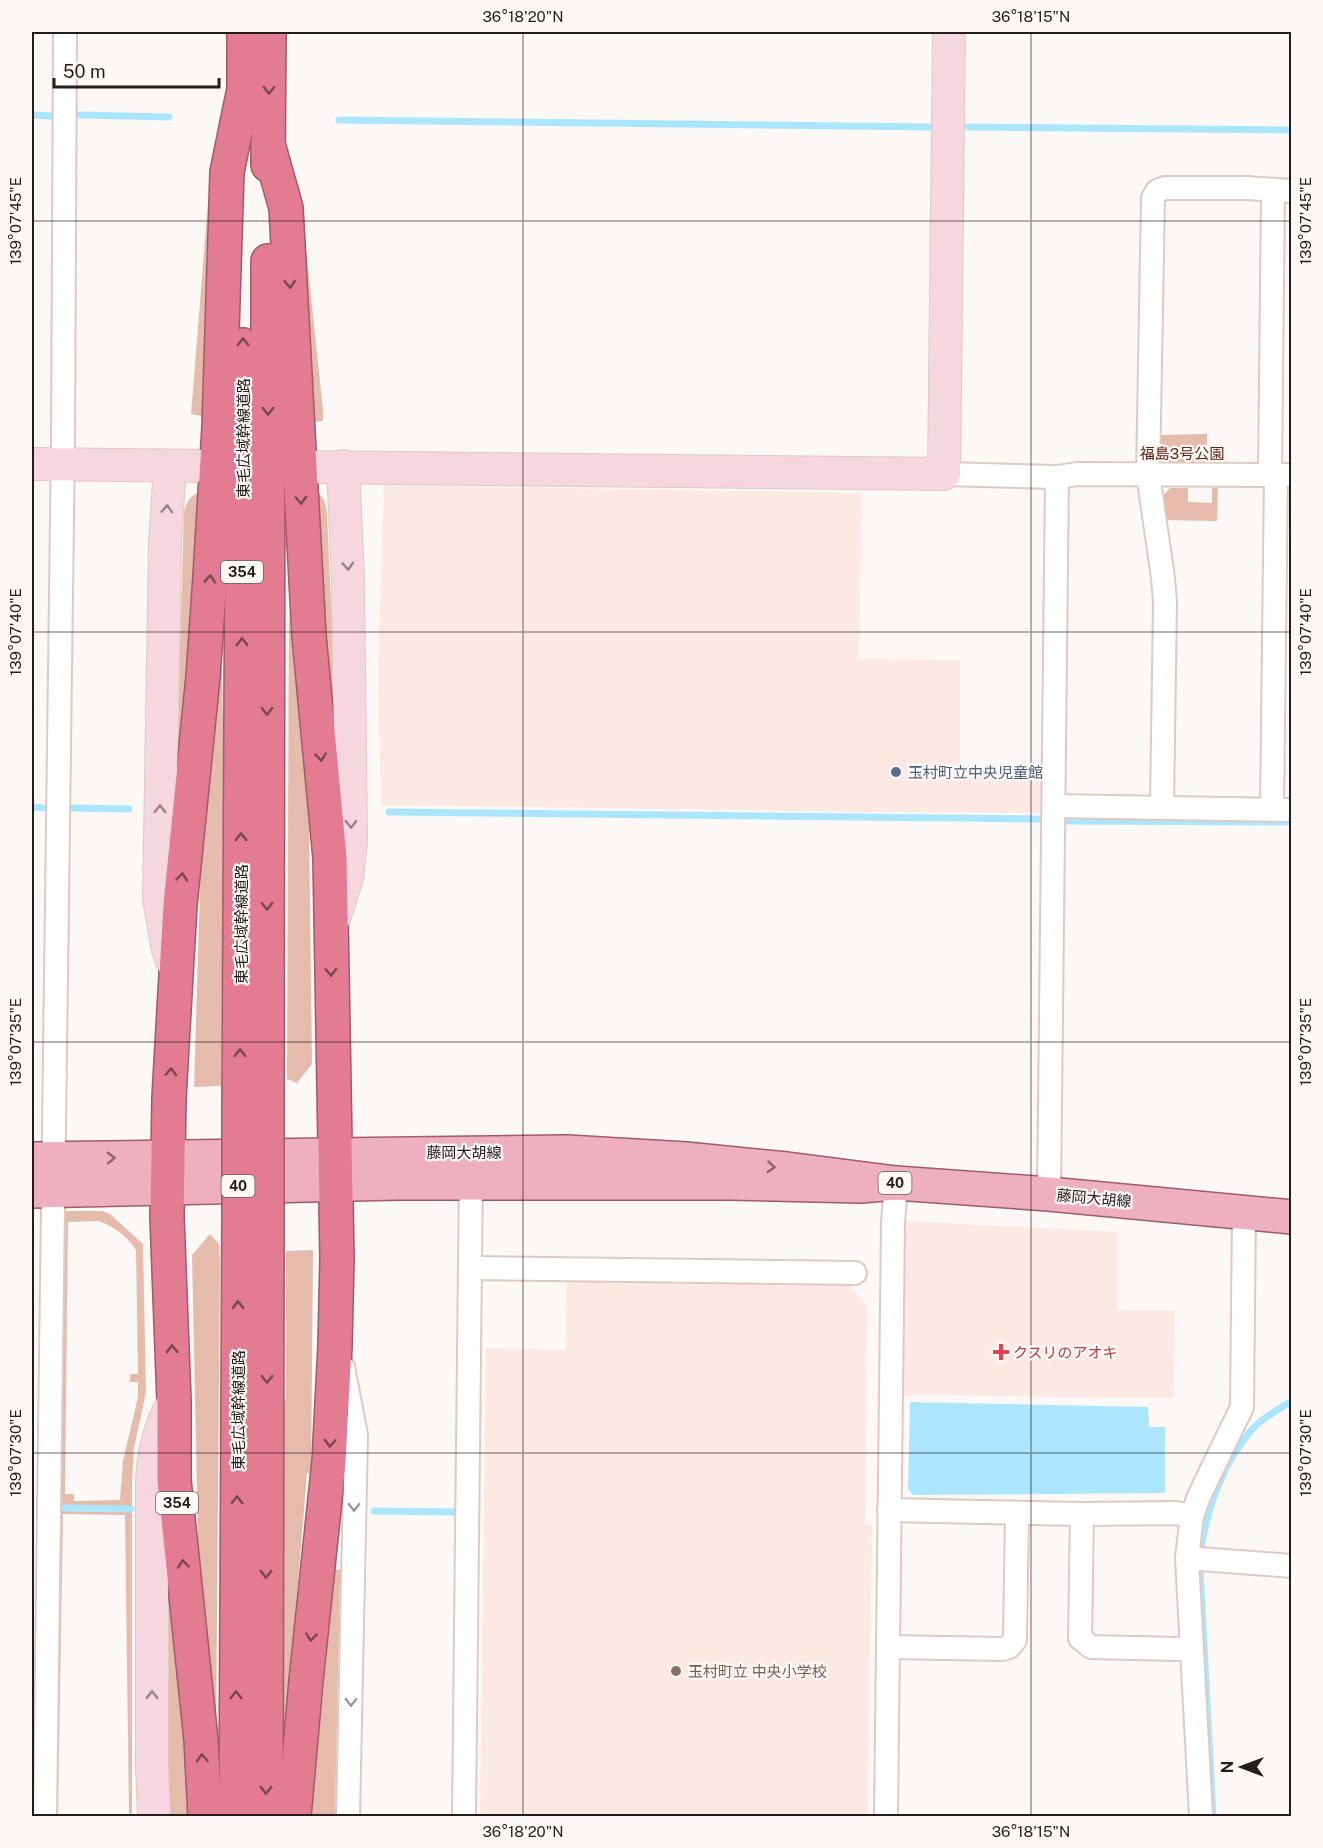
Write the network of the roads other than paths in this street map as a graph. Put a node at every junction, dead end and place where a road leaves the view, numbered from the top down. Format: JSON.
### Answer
{"nodes":[{"id":1,"x":65,"y":32,"type":"edge"},
{"id":2,"x":244,"y":32,"type":"edge"},
{"id":3,"x":269,"y":32,"type":"edge"},
{"id":4,"x":950,"y":32,"type":"edge"},
{"id":5,"x":244,"y":89,"type":"junction"},
{"id":6,"x":268,"y":144,"type":"junction"},
{"id":7,"x":1282,"y":191,"type":"edge"},
{"id":8,"x":32,"y":464,"type":"edge"},
{"id":9,"x":62,"y":464,"type":"junction"},
{"id":10,"x":170,"y":466,"type":"junction"},
{"id":11,"x":206,"y":466,"type":"dead end"},
{"id":12,"x":343,"y":466,"type":"junction"},
{"id":13,"x":308,"y":467,"type":"dead end"},
{"id":14,"x":944,"y":474,"type":"junction"},
{"id":15,"x":1148,"y":474,"type":"junction"},
{"id":16,"x":1279,"y":475,"type":"edge"},
{"id":17,"x":1057,"y":477,"type":"junction"},
{"id":18,"x":1283,"y":619,"type":"edge"},
{"id":19,"x":1054,"y":806,"type":"junction"},
{"id":20,"x":1162,"y":807,"type":"junction"},
{"id":21,"x":1282,"y":809,"type":"edge"},
{"id":22,"x":332,"y":930,"type":"junction"},
{"id":23,"x":175,"y":971,"type":"junction"},
{"id":24,"x":253,"y":1112,"type":"junction"},
{"id":25,"x":174,"y":1162,"type":"junction"},
{"id":26,"x":471,"y":1166,"type":"junction"},
{"id":27,"x":329,"y":1171,"type":"junction"},
{"id":28,"x":43,"y":1176,"type":"edge"},
{"id":29,"x":896,"y":1183,"type":"junction"},
{"id":30,"x":1049,"y":1194,"type":"junction"},
{"id":31,"x":1244,"y":1211,"type":"junction"},
{"id":32,"x":253,"y":1215,"type":"junction"},
{"id":33,"x":1292,"y":1217,"type":"edge"},
{"id":34,"x":471,"y":1268,"type":"junction"},
{"id":35,"x":855,"y":1273,"type":"dead end"},
{"id":36,"x":335,"y":1346,"type":"junction"},
{"id":37,"x":174,"y":1401,"type":"junction"},
{"id":38,"x":889,"y":1510,"type":"junction"},
{"id":39,"x":1017,"y":1514,"type":"junction"},
{"id":40,"x":1082,"y":1514,"type":"junction"},
{"id":41,"x":1192,"y":1516,"type":"junction"},
{"id":42,"x":1187,"y":1558,"type":"junction"},
{"id":43,"x":1292,"y":1566,"type":"edge"},
{"id":44,"x":888,"y":1647,"type":"junction"},
{"id":45,"x":1192,"y":1647,"type":"junction"},
{"id":46,"x":45,"y":1816,"type":"edge"},
{"id":47,"x":154,"y":1816,"type":"edge"},
{"id":48,"x":205,"y":1816,"type":"edge"},
{"id":49,"x":236,"y":1816,"type":"edge"},
{"id":50,"x":266,"y":1816,"type":"edge"},
{"id":51,"x":294,"y":1816,"type":"edge"},
{"id":52,"x":348,"y":1816,"type":"edge"},
{"id":53,"x":464,"y":1816,"type":"edge"},
{"id":54,"x":885,"y":1816,"type":"edge"},
{"id":55,"x":1201,"y":1816,"type":"edge"}],
"edges":[{"from":1,"to":9,"type":"street"},
{"from":2,"to":5,"type":"highway","name":"東毛広域幹線道路","number":"354"},
{"from":3,"to":6,"type":"highway","name":"東毛広域幹線道路","number":"354","one_way":true},
{"from":4,"to":14,"type":"street"},
{"from":23,"to":5,"type":"highway","number":"354","one_way":true},
{"from":24,"to":5,"type":"highway","name":"東毛広域幹線道路","number":"354","one_way":true},
{"from":6,"to":22,"type":"highway","number":"354","one_way":true},
{"from":6,"to":24,"type":"highway","name":"東毛広域幹線道路","number":"354","one_way":true},
{"from":7,"to":15,"type":"street"},
{"from":7,"to":16,"type":"street"},
{"from":8,"to":9,"type":"street"},
{"from":9,"to":10,"type":"street"},
{"from":9,"to":28,"type":"street"},
{"from":10,"to":11,"type":"street"},
{"from":23,"to":10,"type":"street","one_way":true},
{"from":12,"to":13,"type":"street"},
{"from":12,"to":14,"type":"street"},
{"from":12,"to":22,"type":"street","one_way":true},
{"from":14,"to":17,"type":"street"},
{"from":15,"to":16,"type":"street"},
{"from":15,"to":17,"type":"street"},
{"from":15,"to":20,"type":"street"},
{"from":16,"to":18,"type":"street"},
{"from":17,"to":19,"type":"street"},
{"from":18,"to":21,"type":"street"},
{"from":19,"to":20,"type":"street"},
{"from":19,"to":30,"type":"street"},
{"from":20,"to":21,"type":"street"},
{"from":22,"to":27,"type":"highway","number":"354","one_way":true},
{"from":25,"to":23,"type":"highway","number":"354","one_way":true},
{"from":24,"to":32,"type":"highway","name":"東毛広域幹線道路","number":"354","bridge":true},
{"from":25,"to":27,"type":"main road","name":"藤岡大胡線","number":"40"},
{"from":25,"to":27,"type":"main road","name":"藤岡大胡線","number":"40"},
{"from":25,"to":28,"type":"main road","name":"藤岡大胡線","number":"40"},
{"from":37,"to":25,"type":"highway","number":"354","one_way":true},
{"from":26,"to":27,"type":"main road","name":"藤岡大胡線","number":"40"},
{"from":26,"to":29,"type":"main road","name":"藤岡大胡線","number":"40"},
{"from":26,"to":29,"type":"main road","name":"藤岡大胡線","number":"40","one_way":true},
{"from":26,"to":34,"type":"street"},
{"from":27,"to":36,"type":"highway","number":"354"},
{"from":28,"to":46,"type":"street"},
{"from":29,"to":30,"type":"main road","name":"藤岡大胡線","number":"40"},
{"from":29,"to":38,"type":"street"},
{"from":30,"to":31,"type":"main road","name":"藤岡大胡線","number":"40"},
{"from":31,"to":33,"type":"main road","name":"藤岡大胡線","number":"40"},
{"from":31,"to":41,"type":"street"},
{"from":49,"to":32,"type":"highway","name":"東毛広域幹線道路","number":"354","one_way":true},
{"from":32,"to":50,"type":"highway","name":"東毛広域幹線道路","number":"354","one_way":true},
{"from":34,"to":35,"type":"street"},
{"from":34,"to":53,"type":"street"},
{"from":36,"to":51,"type":"highway","number":"354","one_way":true},
{"from":36,"to":52,"type":"street","one_way":true},
{"from":47,"to":37,"type":"street","one_way":true},
{"from":48,"to":37,"type":"highway","number":"354","one_way":true},
{"from":38,"to":39,"type":"street"},
{"from":38,"to":44,"type":"street"},
{"from":39,"to":40,"type":"street"},
{"from":39,"to":44,"type":"street"},
{"from":40,"to":41,"type":"street"},
{"from":40,"to":45,"type":"street"},
{"from":41,"to":42,"type":"street"},
{"from":42,"to":43,"type":"street"},
{"from":42,"to":45,"type":"street"},
{"from":44,"to":54,"type":"street"},
{"from":45,"to":55,"type":"street"}]}
